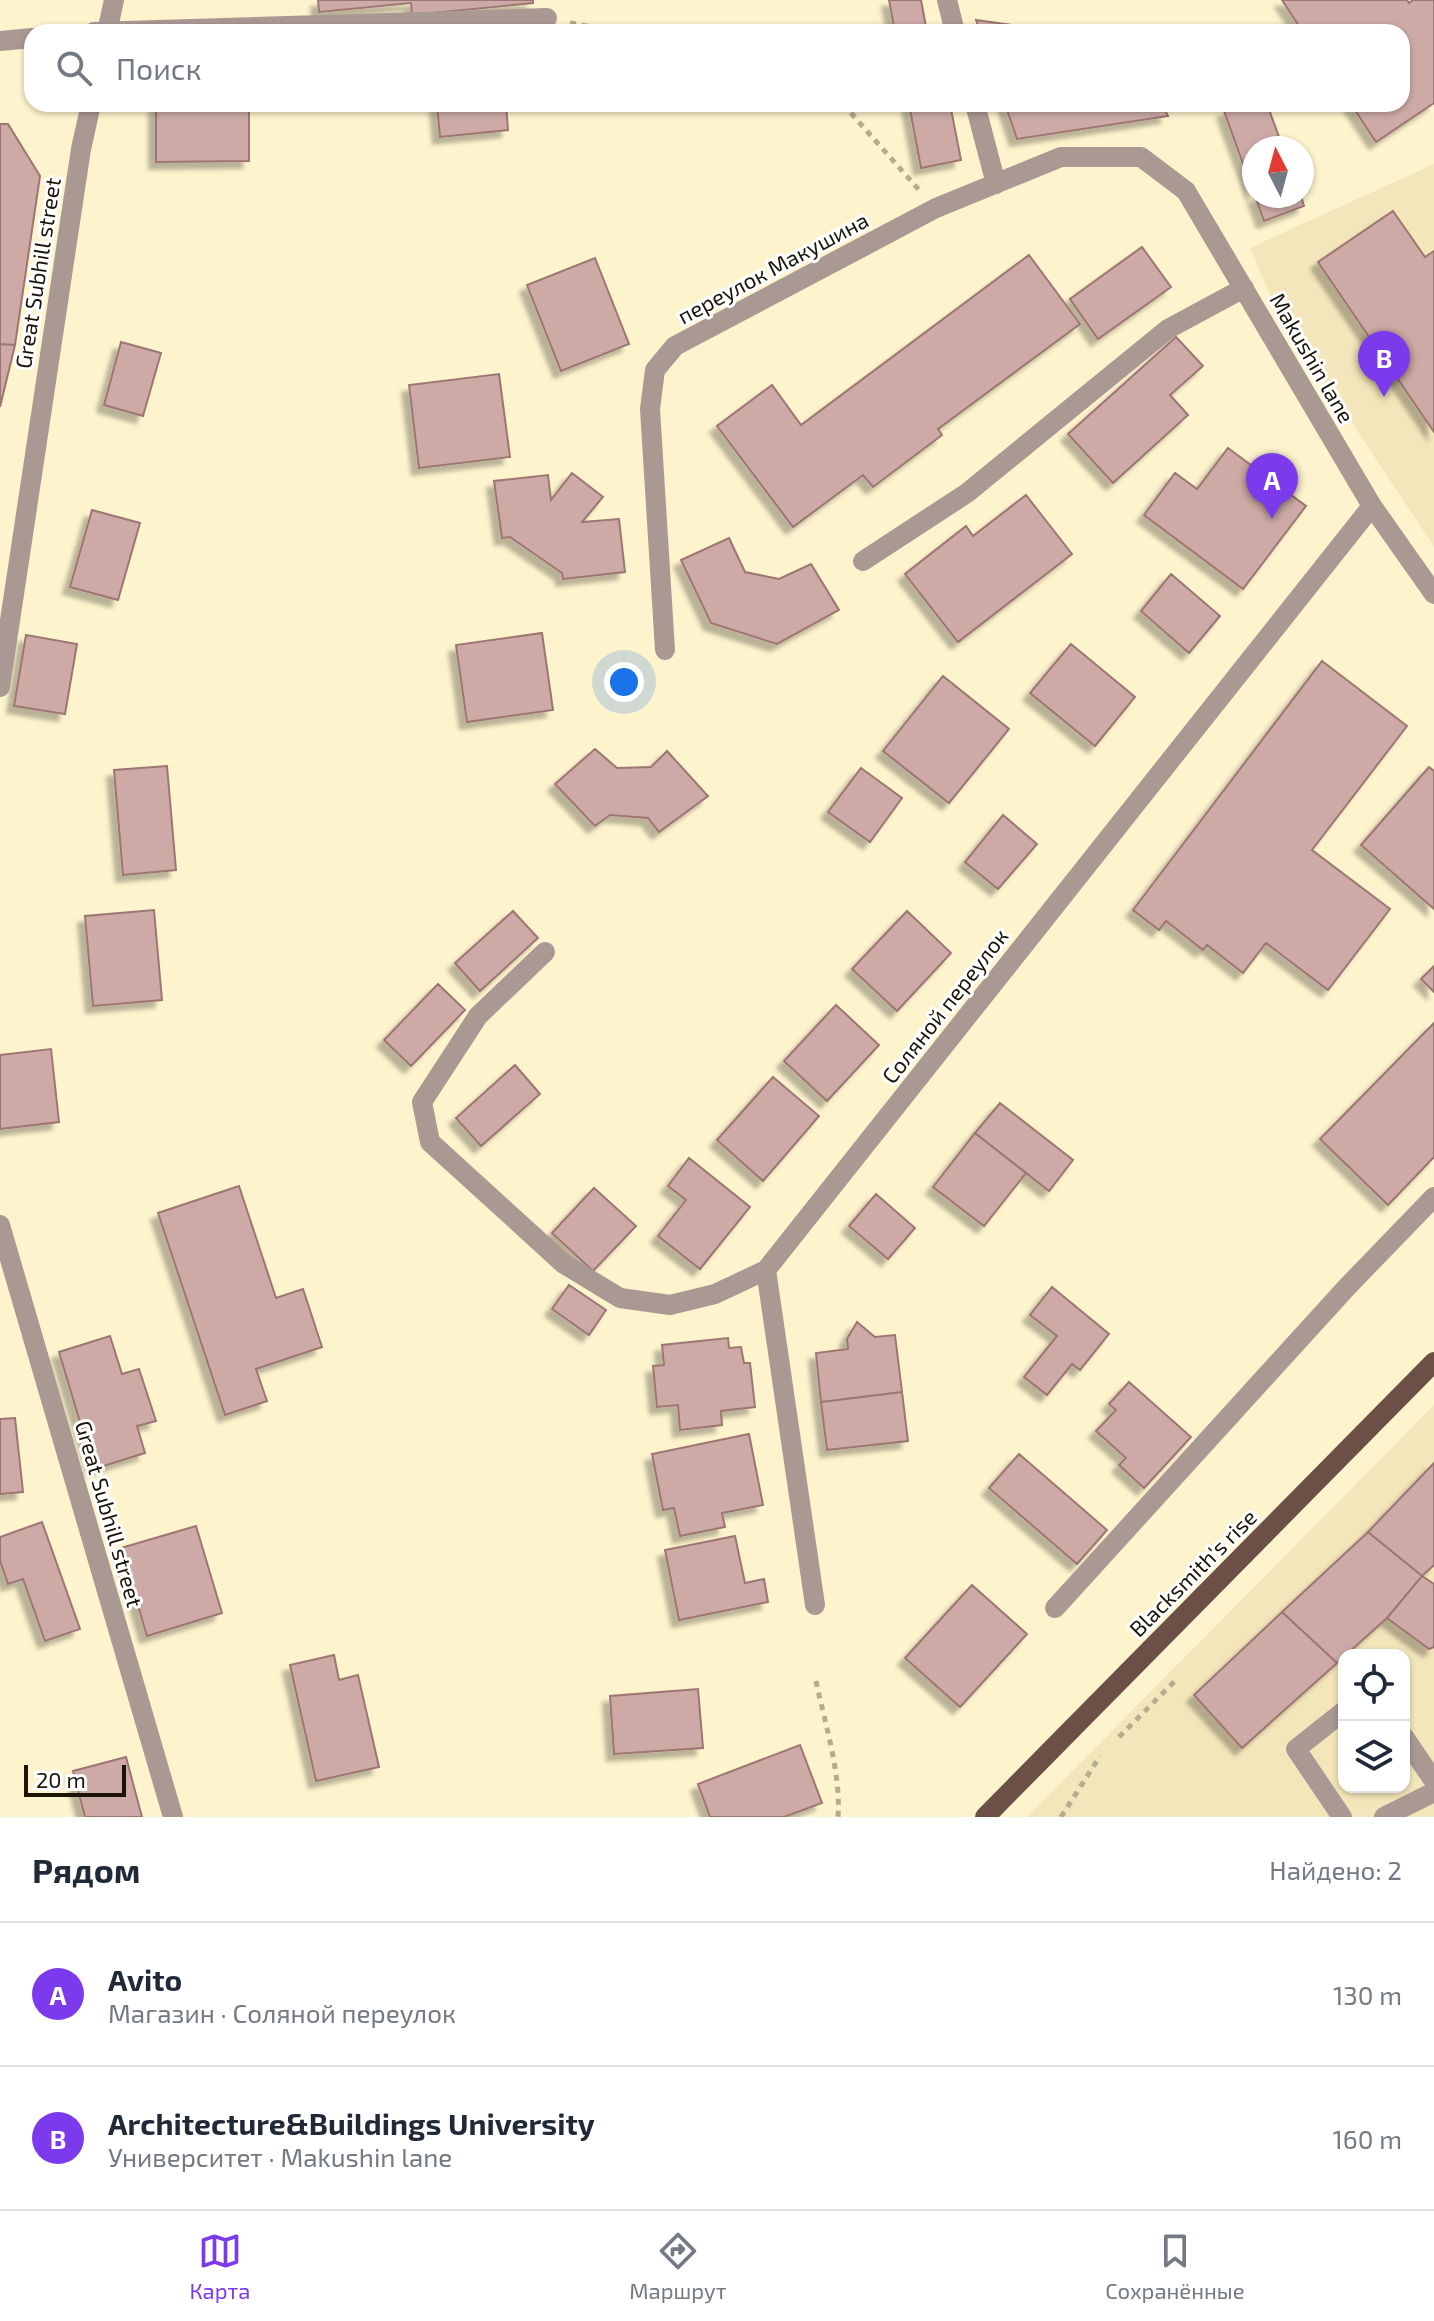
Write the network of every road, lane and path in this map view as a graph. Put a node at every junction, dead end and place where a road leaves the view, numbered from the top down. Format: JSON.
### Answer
{"nodes":[{"id":1,"x":114,"y":0,"type":"edge"},
{"id":2,"x":947,"y":0,"type":"edge"},
{"id":3,"x":547,"y":18,"type":"joint"},
{"id":4,"x":106,"y":24,"type":"edge"},
{"id":5,"x":357,"y":24,"type":"edge"},
{"id":6,"x":578,"y":24,"type":"edge"},
{"id":7,"x":953,"y":24,"type":"edge"},
{"id":8,"x":24,"y":39,"type":"edge"},
{"id":9,"x":0,"y":41,"type":"edge"},
{"id":10,"x":89,"y":112,"type":"edge"},
{"id":11,"x":850,"y":112,"type":"edge"},
{"id":12,"x":977,"y":112,"type":"edge"},
{"id":13,"x":996,"y":184,"type":"junction"},
{"id":14,"x":936,"y":208,"type":"junction"},
{"id":15,"x":1244,"y":288,"type":"junction"},
{"id":16,"x":1372,"y":506,"type":"junction"},
{"id":17,"x":863,"y":561,"type":"dead end"},
{"id":18,"x":1434,"y":594,"type":"edge"},
{"id":19,"x":665,"y":650,"type":"dead end"},
{"id":20,"x":0,"y":687,"type":"edge"},
{"id":21,"x":545,"y":952,"type":"dead end"},
{"id":22,"x":1434,"y":1197,"type":"edge"},
{"id":23,"x":0,"y":1225,"type":"edge"},
{"id":24,"x":766,"y":1270,"type":"junction"},
{"id":25,"x":1434,"y":1362,"type":"edge"},
{"id":26,"x":815,"y":1605,"type":"dead end"},
{"id":27,"x":1055,"y":1608,"type":"dead end"},
{"id":28,"x":1178,"y":1678,"type":"dead end"},
{"id":29,"x":816,"y":1681,"type":"dead end"},
{"id":30,"x":1338,"y":1716,"type":"edge"},
{"id":31,"x":1119,"y":1737,"type":"dead end"},
{"id":32,"x":1410,"y":1746,"type":"edge"},
{"id":33,"x":1100,"y":1756,"type":"dead end"},
{"id":34,"x":1434,"y":1781,"type":"edge"},
{"id":35,"x":1434,"y":1792,"type":"edge"},
{"id":36,"x":173,"y":1817,"type":"edge"},
{"id":37,"x":838,"y":1817,"type":"edge"},
{"id":38,"x":985,"y":1817,"type":"edge"},
{"id":39,"x":1061,"y":1817,"type":"edge"},
{"id":40,"x":1342,"y":1817,"type":"edge"},
{"id":41,"x":1384,"y":1817,"type":"edge"}],
"edges":[{"from":1,"to":4,"type":"street"},
{"from":2,"to":7,"type":"street"},
{"from":3,"to":5,"type":"street"},
{"from":3,"to":6,"type":"path"},
{"from":8,"to":9,"type":"street"},
{"from":10,"to":20,"type":"street","name":"Great Subhill street"},
{"from":11,"to":14,"type":"path"},
{"from":12,"to":13,"type":"street"},
{"from":13,"to":14,"type":"street","name":"переулок Макушина"},
{"from":13,"to":15,"type":"street","name":"Makushin lane"},
{"from":14,"to":19,"type":"street","name":"переулок Макушина"},
{"from":15,"to":16,"type":"street","name":"Makushin lane"},
{"from":15,"to":17,"type":"street"},
{"from":16,"to":18,"type":"street","name":"Makushin lane"},
{"from":16,"to":24,"type":"street","name":"Соляной переулок"},
{"from":21,"to":24,"type":"street"},
{"from":22,"to":27,"type":"street"},
{"from":23,"to":36,"type":"street","name":"Great Subhill street"},
{"from":24,"to":26,"type":"street"},
{"from":25,"to":38,"type":"main road","name":"Blacksmith's rise"},
{"from":28,"to":31,"type":"path"},
{"from":29,"to":37,"type":"path"},
{"from":30,"to":40,"type":"street"},
{"from":32,"to":34,"type":"street"},
{"from":33,"to":39,"type":"path"},
{"from":35,"to":41,"type":"street"}]}
